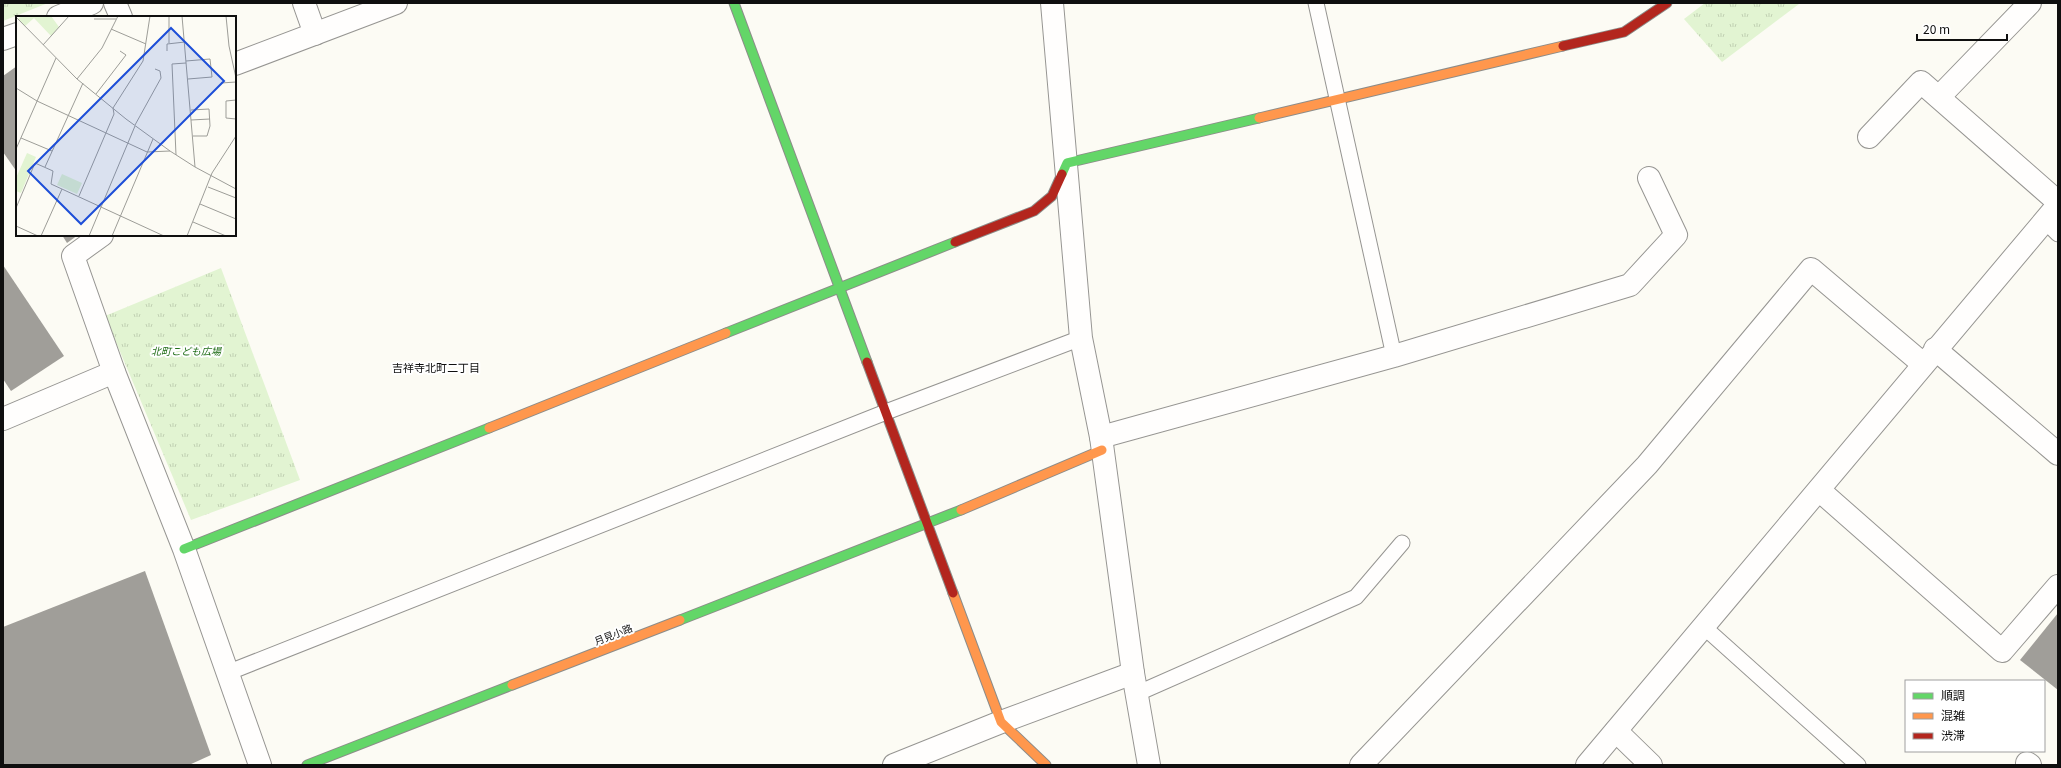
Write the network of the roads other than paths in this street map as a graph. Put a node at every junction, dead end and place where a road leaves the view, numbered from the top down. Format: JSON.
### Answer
{"nodes":[{"id":1,"x":92,"y":3,"type":"edge"},
{"id":2,"x":115,"y":3,"type":"edge"},
{"id":3,"x":304,"y":3,"type":"edge"},
{"id":4,"x":396,"y":3,"type":"edge"},
{"id":5,"x":734,"y":3,"type":"edge"},
{"id":6,"x":1052,"y":3,"type":"edge"},
{"id":7,"x":1316,"y":3,"type":"edge"},
{"id":8,"x":1668,"y":3,"type":"edge"},
{"id":9,"x":2030,"y":3,"type":"edge"},
{"id":10,"x":60,"y":16,"type":"edge"},
{"id":11,"x":121,"y":16,"type":"edge"},
{"id":12,"x":16,"y":34,"type":"edge"},
{"id":13,"x":315,"y":34,"type":"junction"},
{"id":14,"x":3,"y":39,"type":"edge"},
{"id":15,"x":236,"y":64,"type":"edge"},
{"id":16,"x":1939,"y":97,"type":"junction"},
{"id":17,"x":1337,"y":98,"type":"junction"},
{"id":18,"x":1869,"y":137,"type":"dead end"},
{"id":19,"x":1067,"y":163,"type":"junction"},
{"id":20,"x":1649,"y":178,"type":"dead end"},
{"id":21,"x":2054,"y":215,"type":"edge"},
{"id":22,"x":101,"y":236,"type":"edge"},
{"id":23,"x":842,"y":289,"type":"junction"},
{"id":24,"x":1080,"y":338,"type":"junction"},
{"id":25,"x":1394,"y":356,"type":"junction"},
{"id":26,"x":1929,"y":357,"type":"junction"},
{"id":27,"x":114,"y":372,"type":"junction"},
{"id":28,"x":886,"y":412,"type":"junction"},
{"id":29,"x":3,"y":419,"type":"edge"},
{"id":30,"x":1102,"y":444,"type":"junction"},
{"id":31,"x":2058,"y":454,"type":"edge"},
{"id":32,"x":1819,"y":490,"type":"junction"},
{"id":33,"x":927,"y":524,"type":"junction"},
{"id":34,"x":1402,"y":543,"type":"dead end"},
{"id":35,"x":184,"y":549,"type":"junction"},
{"id":36,"x":2058,"y":586,"type":"edge"},
{"id":37,"x":1704,"y":627,"type":"junction"},
{"id":38,"x":227,"y":673,"type":"junction"},
{"id":39,"x":1134,"y":684,"type":"junction"},
{"id":40,"x":1001,"y":722,"type":"junction"},
{"id":41,"x":1616,"y":731,"type":"junction"},
{"id":42,"x":260,"y":765,"type":"edge"},
{"id":43,"x":308,"y":765,"type":"edge"},
{"id":44,"x":894,"y":765,"type":"edge"},
{"id":45,"x":1046,"y":765,"type":"edge"},
{"id":46,"x":1149,"y":765,"type":"edge"},
{"id":47,"x":1361,"y":765,"type":"edge"},
{"id":48,"x":1587,"y":765,"type":"edge"},
{"id":49,"x":1651,"y":765,"type":"edge"},
{"id":50,"x":1858,"y":765,"type":"edge"}],
"edges":[{"from":1,"to":10,"type":"street"},
{"from":2,"to":11,"type":"street"},
{"from":3,"to":13,"type":"street"},
{"from":4,"to":13,"type":"street"},
{"from":5,"to":23,"type":"street"},
{"from":6,"to":19,"type":"street"},
{"from":7,"to":17,"type":"lane"},
{"from":8,"to":17,"type":"street"},
{"from":9,"to":16,"type":"street"},
{"from":12,"to":14,"type":"street"},
{"from":13,"to":15,"type":"street"},
{"from":16,"to":18,"type":"street"},
{"from":16,"to":21,"type":"street"},
{"from":17,"to":19,"type":"street"},
{"from":17,"to":25,"type":"lane"},
{"from":19,"to":23,"type":"street"},
{"from":19,"to":24,"type":"street"},
{"from":20,"to":25,"type":"street"},
{"from":21,"to":26,"type":"street"},
{"from":22,"to":27,"type":"street"},
{"from":23,"to":28,"type":"street"},
{"from":23,"to":35,"type":"street"},
{"from":24,"to":28,"type":"lane"},
{"from":24,"to":30,"type":"street"},
{"from":25,"to":30,"type":"street"},
{"from":26,"to":31,"type":"street"},
{"from":26,"to":32,"type":"street"},
{"from":26,"to":47,"type":"street"},
{"from":27,"to":29,"type":"street"},
{"from":27,"to":35,"type":"street"},
{"from":28,"to":33,"type":"street"},
{"from":28,"to":38,"type":"lane"},
{"from":30,"to":33,"type":"street","name":"月見小路"},
{"from":30,"to":39,"type":"street"},
{"from":32,"to":36,"type":"street"},
{"from":32,"to":37,"type":"street"},
{"from":33,"to":40,"type":"street"},
{"from":33,"to":43,"type":"street","name":"月見小路"},
{"from":34,"to":39,"type":"lane"},
{"from":35,"to":38,"type":"street"},
{"from":37,"to":41,"type":"street"},
{"from":37,"to":50,"type":"lane"},
{"from":38,"to":42,"type":"street"},
{"from":39,"to":40,"type":"street"},
{"from":39,"to":46,"type":"street"},
{"from":40,"to":44,"type":"street"},
{"from":40,"to":45,"type":"street"},
{"from":41,"to":48,"type":"street"},
{"from":41,"to":49,"type":"street"}]}
